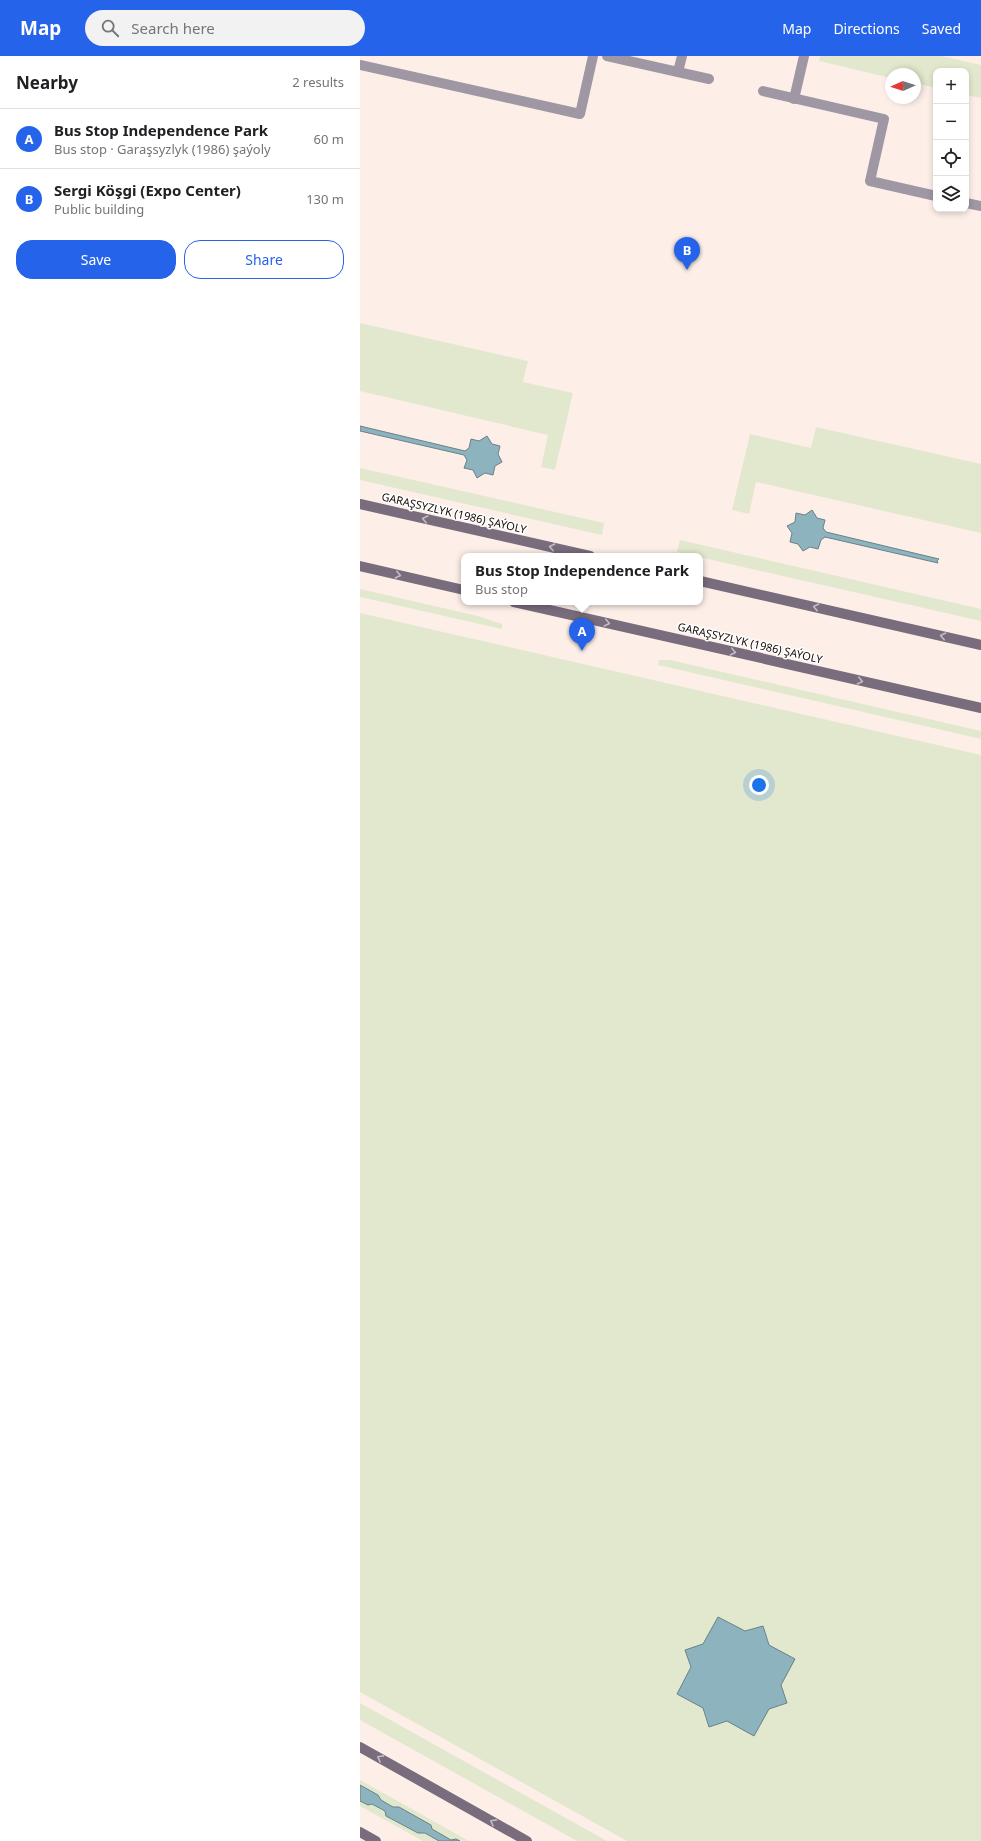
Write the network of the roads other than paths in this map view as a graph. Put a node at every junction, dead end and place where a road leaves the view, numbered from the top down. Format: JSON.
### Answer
{"nodes":[{"id":1,"x":593,"y":56,"type":"edge"},
{"id":2,"x":607,"y":56,"type":"edge"},
{"id":3,"x":682,"y":56,"type":"edge"},
{"id":4,"x":804,"y":56,"type":"edge"},
{"id":5,"x":360,"y":64,"type":"edge"},
{"id":6,"x":678,"y":72,"type":"junction"},
{"id":7,"x":710,"y":79,"type":"dead end"},
{"id":8,"x":763,"y":92,"type":"dead end"},
{"id":9,"x":794,"y":99,"type":"junction"},
{"id":10,"x":933,"y":195,"type":"edge"},
{"id":11,"x":969,"y":203,"type":"edge"},
{"id":12,"x":981,"y":206,"type":"edge"},
{"id":13,"x":360,"y":504,"type":"edge"},
{"id":14,"x":577,"y":553,"type":"edge"},
{"id":15,"x":360,"y":566,"type":"edge"},
{"id":16,"x":703,"y":582,"type":"edge"},
{"id":17,"x":461,"y":589,"type":"edge"},
{"id":18,"x":527,"y":605,"type":"edge"},
{"id":19,"x":981,"y":645,"type":"edge"},
{"id":20,"x":981,"y":708,"type":"edge"},
{"id":21,"x":360,"y":1747,"type":"edge"},
{"id":22,"x":360,"y":1832,"type":"edge"},
{"id":23,"x":376,"y":1841,"type":"edge"},
{"id":24,"x":527,"y":1841,"type":"edge"}],
"edges":[{"from":1,"to":5,"type":"lane"},
{"from":2,"to":6,"type":"lane"},
{"from":3,"to":6,"type":"lane"},
{"from":4,"to":9,"type":"lane"},
{"from":6,"to":7,"type":"lane"},
{"from":8,"to":9,"type":"lane"},
{"from":9,"to":10,"type":"lane"},
{"from":11,"to":12,"type":"lane"},
{"from":14,"to":13,"type":"main road","name":"GARAŞSYZLYK (1986) ŞAÝOLY","one_way":true},
{"from":15,"to":17,"type":"main road","one_way":true},
{"from":19,"to":16,"type":"main road","one_way":true},
{"from":18,"to":20,"type":"main road","name":"GARAŞSYZLYK (1986) ŞAÝOLY","one_way":true},
{"from":24,"to":21,"type":"main road","one_way":true},
{"from":22,"to":23,"type":"main road"}]}
